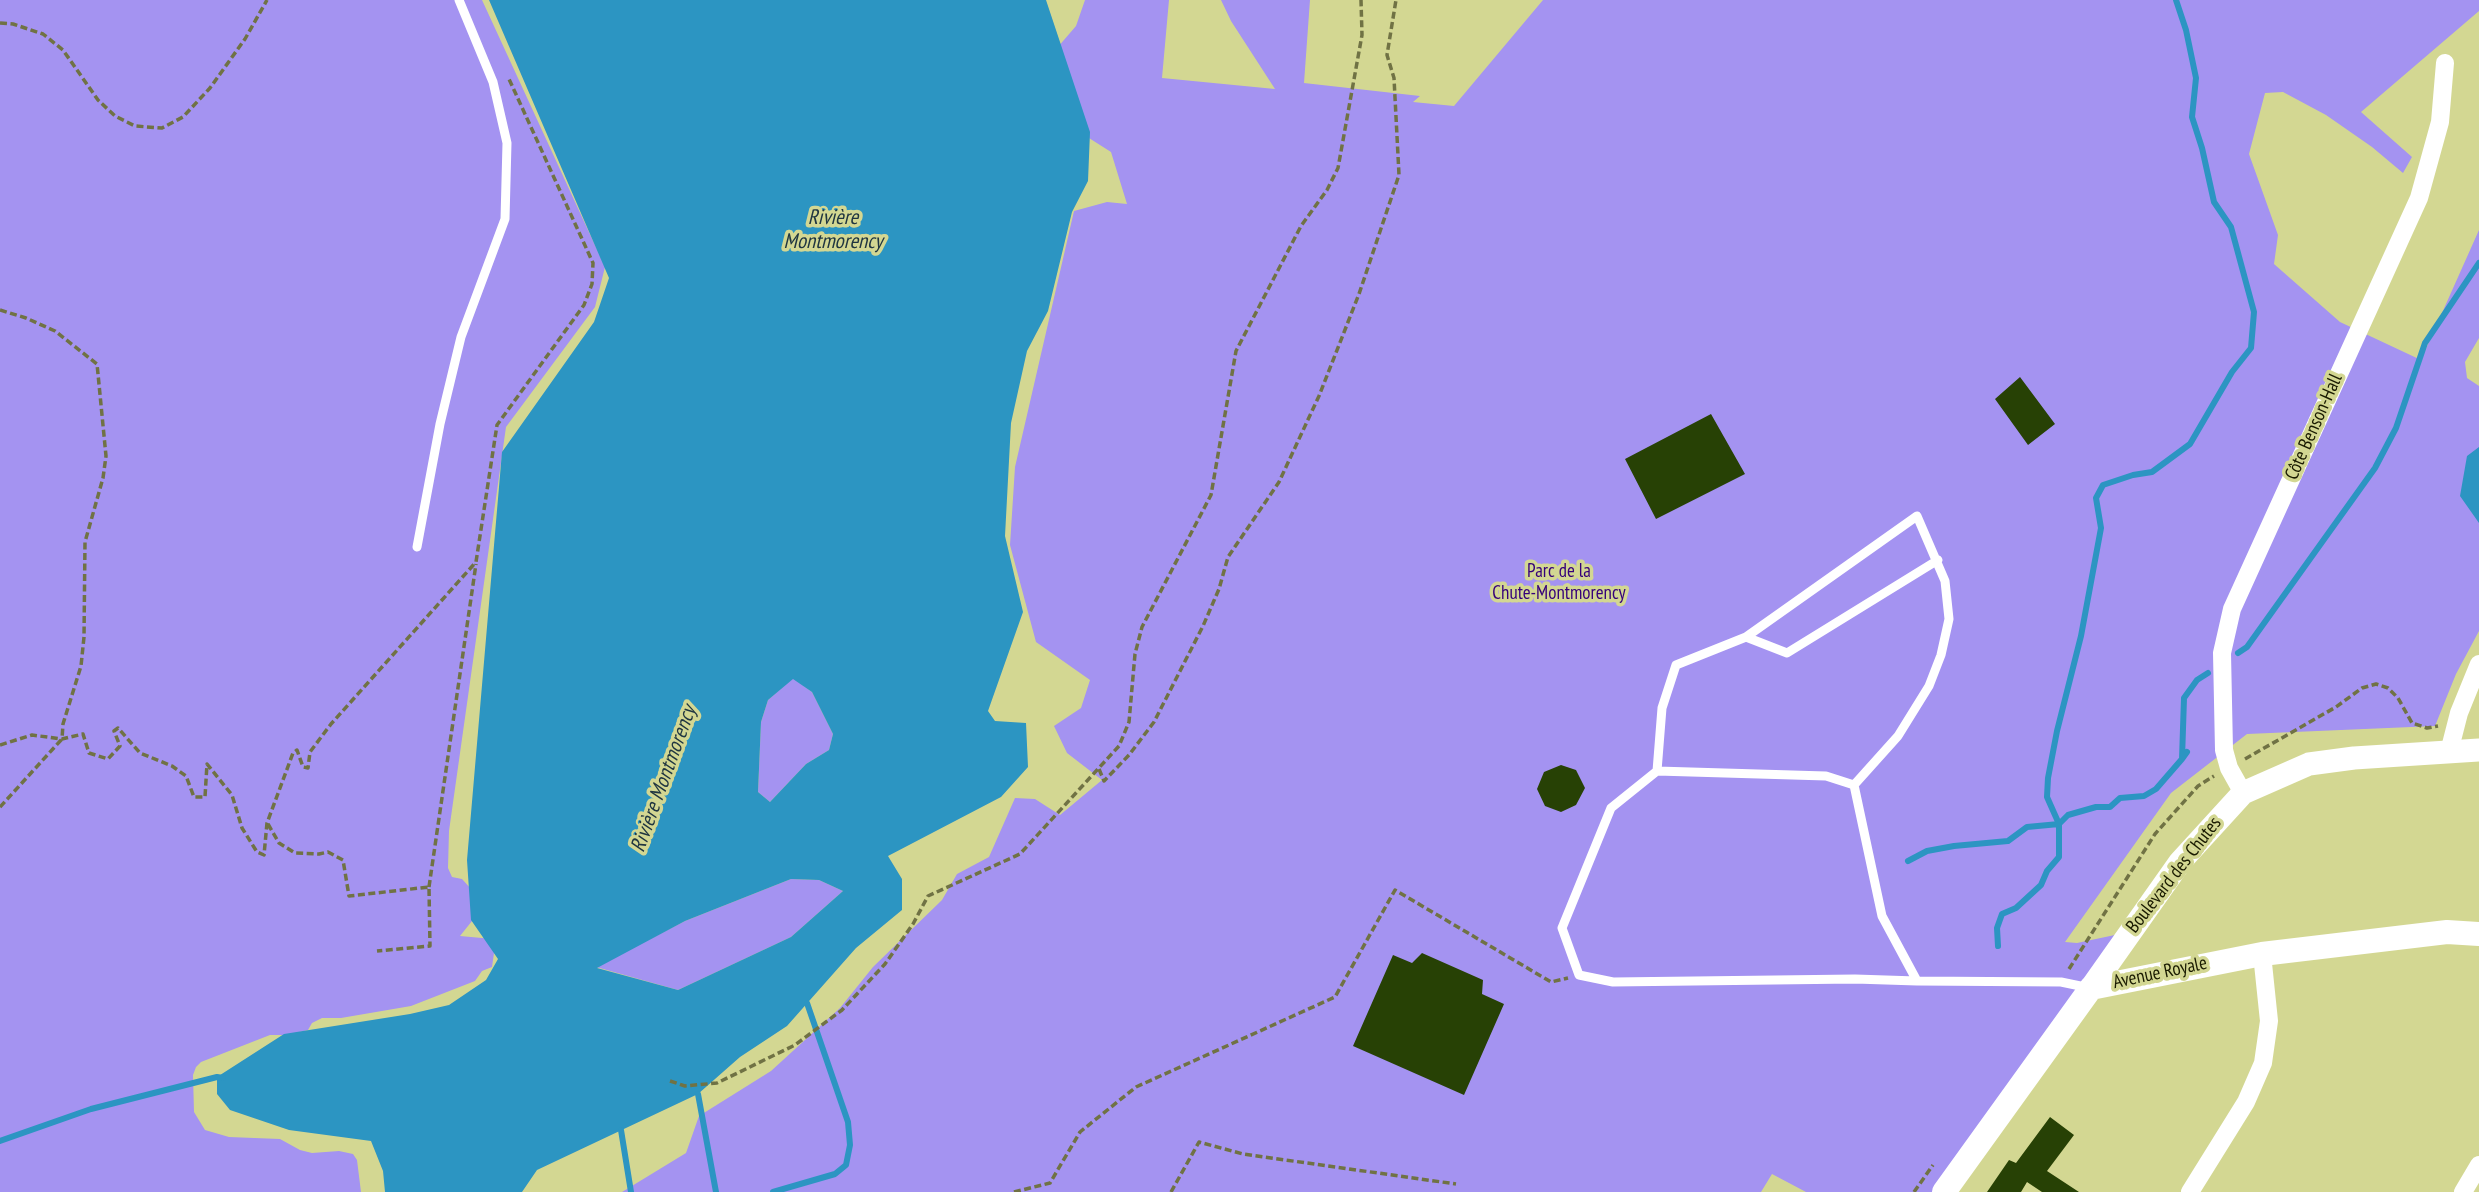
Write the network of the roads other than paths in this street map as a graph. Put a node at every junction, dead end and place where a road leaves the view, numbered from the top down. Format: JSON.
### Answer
{"nodes":[{"id":1,"x":459,"y":0,"type":"edge"},
{"id":2,"x":2445,"y":63,"type":"dead end"},
{"id":3,"x":417,"y":547,"type":"dead end"},
{"id":4,"x":1938,"y":561,"type":"junction"},
{"id":5,"x":1746,"y":637,"type":"junction"},
{"id":6,"x":2479,"y":664,"type":"edge"},
{"id":7,"x":2479,"y":750,"type":"edge"},
{"id":8,"x":2449,"y":752,"type":"junction"},
{"id":9,"x":1657,"y":771,"type":"junction"},
{"id":10,"x":1854,"y":785,"type":"junction"},
{"id":11,"x":2244,"y":793,"type":"junction"},
{"id":12,"x":2479,"y":934,"type":"edge"},
{"id":13,"x":2262,"y":954,"type":"junction"},
{"id":14,"x":1917,"y":981,"type":"junction"},
{"id":15,"x":2091,"y":988,"type":"junction"},
{"id":16,"x":2479,"y":1165,"type":"edge"},
{"id":17,"x":1944,"y":1192,"type":"edge"},
{"id":18,"x":2190,"y":1192,"type":"edge"},
{"id":19,"x":2463,"y":1192,"type":"edge"}],
"edges":[{"from":1,"to":3,"type":"lane"},
{"from":2,"to":11,"type":"street","name":"Côte Benson-Hall"},
{"from":4,"to":5,"type":"lane"},
{"from":4,"to":5,"type":"lane"},
{"from":4,"to":10,"type":"lane"},
{"from":5,"to":9,"type":"lane"},
{"from":6,"to":8,"type":"street"},
{"from":7,"to":8,"type":"street","name":"Boulevard des Chutes"},
{"from":8,"to":11,"type":"street","name":"Boulevard des Chutes"},
{"from":9,"to":10,"type":"lane"},
{"from":9,"to":14,"type":"lane"},
{"from":10,"to":14,"type":"lane"},
{"from":11,"to":15,"type":"street","name":"Boulevard des Chutes"},
{"from":12,"to":13,"type":"main road","name":"Avenue Royale"},
{"from":13,"to":15,"type":"main road","name":"Avenue Royale"},
{"from":13,"to":18,"type":"street"},
{"from":14,"to":15,"type":"lane"},
{"from":15,"to":17,"type":"main road","name":"Avenue Royale"},
{"from":16,"to":19,"type":"street"}]}
